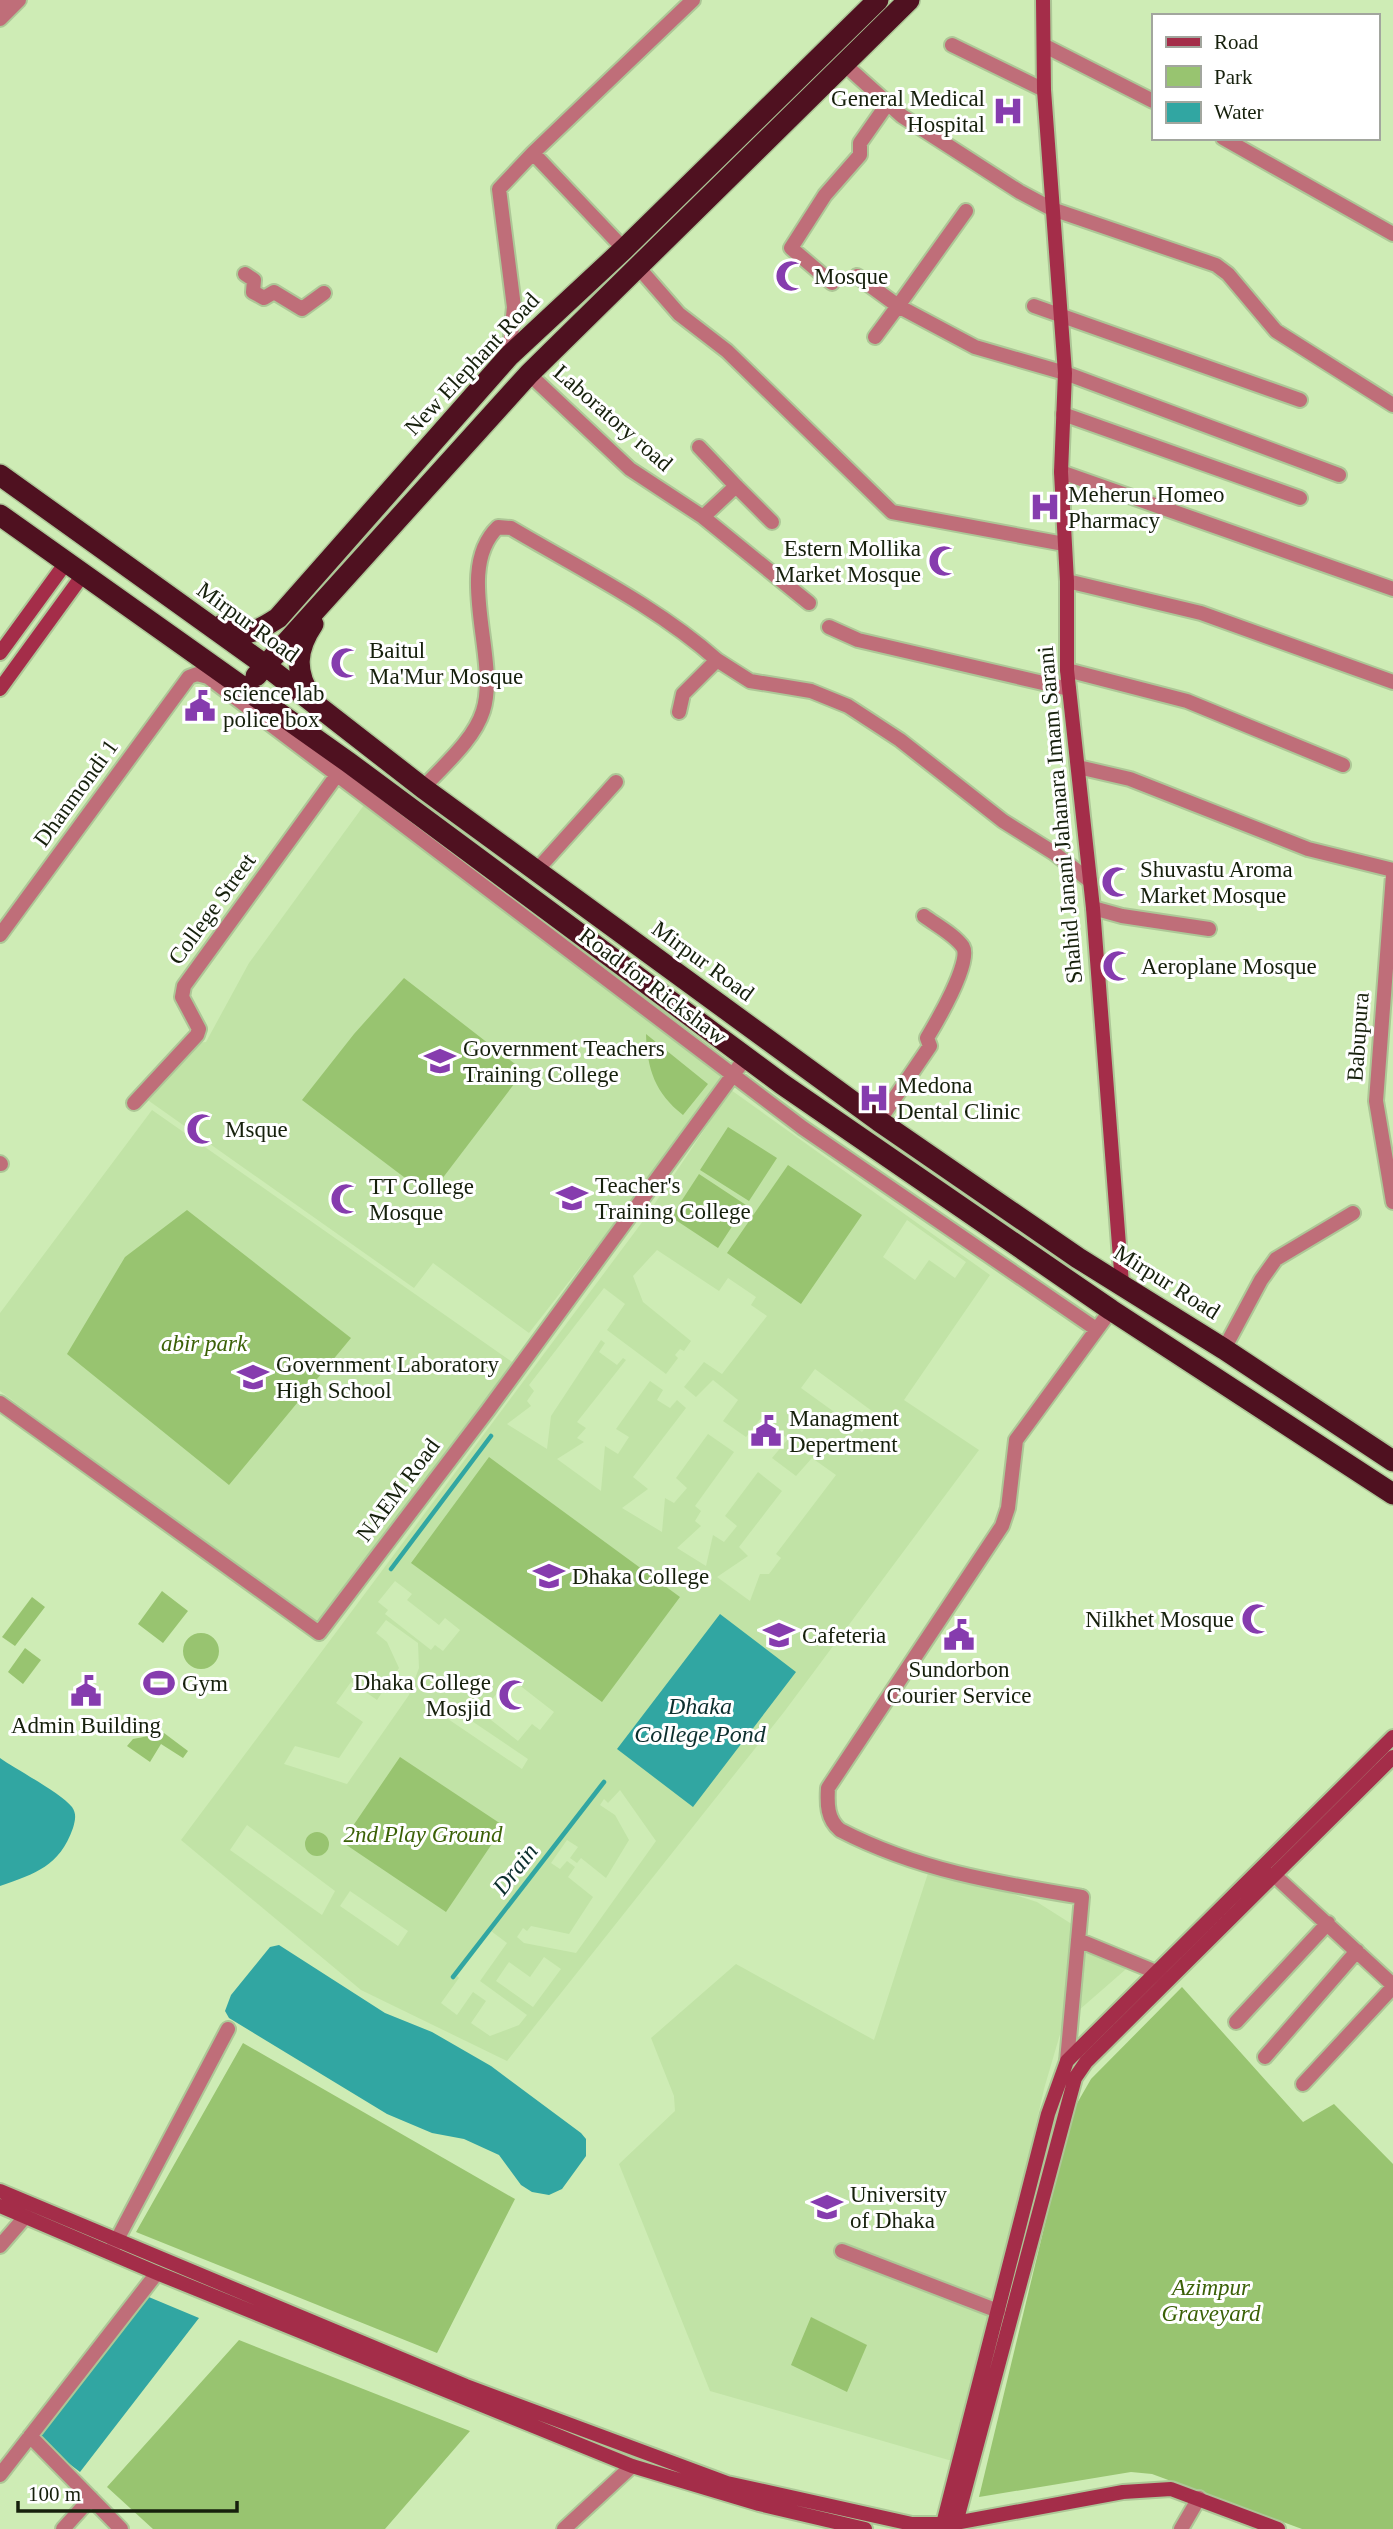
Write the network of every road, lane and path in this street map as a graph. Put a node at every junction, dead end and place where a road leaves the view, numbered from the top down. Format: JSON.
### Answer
{"nodes":[{"id":1,"x":19,"y":0,"type":"edge"},
{"id":2,"x":693,"y":0,"type":"edge"},
{"id":3,"x":878,"y":0,"type":"edge"},
{"id":4,"x":909,"y":0,"type":"edge"},
{"id":5,"x":1043,"y":0,"type":"edge"},
{"id":6,"x":0,"y":19,"type":"edge"},
{"id":7,"x":952,"y":45,"type":"dead end"},
{"id":8,"x":1045,"y":46,"type":"junction"},
{"id":9,"x":844,"y":64,"type":"junction"},
{"id":10,"x":1044,"y":90,"type":"junction"},
{"id":11,"x":1152,"y":100,"type":"edge"},
{"id":12,"x":888,"y":103,"type":"junction"},
{"id":13,"x":1227,"y":140,"type":"edge"},
{"id":14,"x":533,"y":153,"type":"junction"},
{"id":15,"x":1052,"y":209,"type":"junction"},
{"id":16,"x":966,"y":211,"type":"dead end"},
{"id":17,"x":1393,"y":234,"type":"edge"},
{"id":18,"x":624,"y":249,"type":"junction"},
{"id":19,"x":638,"y":267,"type":"junction"},
{"id":20,"x":245,"y":274,"type":"dead end"},
{"id":21,"x":857,"y":276,"type":"dead end"},
{"id":22,"x":832,"y":283,"type":"dead end"},
{"id":23,"x":324,"y":293,"type":"dead end"},
{"id":24,"x":898,"y":306,"type":"junction"},
{"id":25,"x":1034,"y":306,"type":"dead end"},
{"id":26,"x":1061,"y":317,"type":"junction"},
{"id":27,"x":876,"y":337,"type":"dead end"},
{"id":28,"x":509,"y":356,"type":"junction"},
{"id":29,"x":1065,"y":373,"type":"junction"},
{"id":30,"x":528,"y":374,"type":"junction"},
{"id":31,"x":1300,"y":400,"type":"dead end"},
{"id":32,"x":1393,"y":405,"type":"edge"},
{"id":33,"x":1063,"y":414,"type":"junction"},
{"id":34,"x":699,"y":447,"type":"dead end"},
{"id":35,"x":1062,"y":472,"type":"junction"},
{"id":36,"x":0,"y":475,"type":"edge"},
{"id":37,"x":1339,"y":475,"type":"dead end"},
{"id":38,"x":736,"y":486,"type":"junction"},
{"id":39,"x":1300,"y":498,"type":"dead end"},
{"id":40,"x":0,"y":515,"type":"edge"},
{"id":41,"x":703,"y":517,"type":"junction"},
{"id":42,"x":772,"y":522,"type":"dead end"},
{"id":43,"x":86,"y":537,"type":"junction"},
{"id":44,"x":1064,"y":544,"type":"junction"},
{"id":45,"x":73,"y":570,"type":"junction"},
{"id":46,"x":343,"y":579,"type":"junction"},
{"id":47,"x":1068,"y":580,"type":"junction"},
{"id":48,"x":1393,"y":589,"type":"edge"},
{"id":49,"x":809,"y":603,"type":"dead end"},
{"id":50,"x":829,"y":628,"type":"dead end"},
{"id":51,"x":0,"y":653,"type":"edge"},
{"id":52,"x":717,"y":660,"type":"junction"},
{"id":53,"x":265,"y":665,"type":"junction"},
{"id":54,"x":1067,"y":670,"type":"junction"},
{"id":55,"x":190,"y":677,"type":"joint"},
{"id":56,"x":1393,"y":681,"type":"edge"},
{"id":57,"x":245,"y":689,"type":"junction"},
{"id":58,"x":0,"y":690,"type":"edge"},
{"id":59,"x":1069,"y":690,"type":"junction"},
{"id":60,"x":317,"y":705,"type":"junction"},
{"id":61,"x":679,"y":712,"type":"dead end"},
{"id":62,"x":1343,"y":765,"type":"dead end"},
{"id":63,"x":1079,"y":767,"type":"junction"},
{"id":64,"x":343,"y":768,"type":"junction"},
{"id":65,"x":616,"y":782,"type":"dead end"},
{"id":66,"x":423,"y":788,"type":"junction"},
{"id":67,"x":536,"y":871,"type":"junction"},
{"id":68,"x":1393,"y":872,"type":"edge"},
{"id":69,"x":1090,"y":881,"type":"junction"},
{"id":70,"x":1093,"y":908,"type":"junction"},
{"id":71,"x":924,"y":916,"type":"dead end"},
{"id":72,"x":1209,"y":929,"type":"dead end"},
{"id":73,"x":0,"y":935,"type":"edge"},
{"id":74,"x":760,"y":1035,"type":"junction"},
{"id":75,"x":746,"y":1057,"type":"junction"},
{"id":76,"x":733,"y":1075,"type":"junction"},
{"id":77,"x":134,"y":1103,"type":"dead end"},
{"id":78,"x":879,"y":1121,"type":"junction"},
{"id":79,"x":1393,"y":1202,"type":"edge"},
{"id":80,"x":1353,"y":1213,"type":"dead end"},
{"id":81,"x":1122,"y":1284,"type":"junction"},
{"id":82,"x":1111,"y":1310,"type":"junction"},
{"id":83,"x":1096,"y":1329,"type":"junction"},
{"id":84,"x":1224,"y":1349,"type":"junction"},
{"id":85,"x":0,"y":1403,"type":"edge"},
{"id":86,"x":1393,"y":1461,"type":"edge"},
{"id":87,"x":1393,"y":1494,"type":"edge"},
{"id":88,"x":1393,"y":1737,"type":"edge"},
{"id":89,"x":1393,"y":1757,"type":"edge"},
{"id":90,"x":1274,"y":1875,"type":"junction"},
{"id":91,"x":1328,"y":1923,"type":"junction"},
{"id":92,"x":1078,"y":1940,"type":"junction"},
{"id":93,"x":1357,"y":1951,"type":"junction"},
{"id":94,"x":1156,"y":1972,"type":"junction"},
{"id":95,"x":1167,"y":1983,"type":"junction"},
{"id":96,"x":1393,"y":1986,"type":"edge"},
{"id":97,"x":1236,"y":2022,"type":"dead end"},
{"id":98,"x":228,"y":2029,"type":"dead end"},
{"id":99,"x":1265,"y":2057,"type":"dead end"},
{"id":100,"x":1067,"y":2061,"type":"junction"},
{"id":101,"x":1303,"y":2084,"type":"dead end"},
{"id":102,"x":0,"y":2191,"type":"edge"},
{"id":103,"x":0,"y":2206,"type":"edge"},
{"id":104,"x":26,"y":2216,"type":"junction"},
{"id":105,"x":0,"y":2246,"type":"edge"},
{"id":106,"x":113,"y":2247,"type":"junction"},
{"id":107,"x":842,"y":2251,"type":"dead end"},
{"id":108,"x":157,"y":2273,"type":"junction"},
{"id":109,"x":998,"y":2312,"type":"junction"},
{"id":110,"x":325,"y":2334,"type":"junction"},
{"id":111,"x":30,"y":2436,"type":"junction"},
{"id":112,"x":626,"y":2445,"type":"junction"},
{"id":113,"x":648,"y":2454,"type":"junction"},
{"id":114,"x":631,"y":2465,"type":"junction"},
{"id":115,"x":0,"y":2475,"type":"edge"},
{"id":116,"x":751,"y":2495,"type":"junction"},
{"id":117,"x":91,"y":2498,"type":"junction"},
{"id":118,"x":1199,"y":2498,"type":"junction"},
{"id":119,"x":949,"y":2526,"type":"edge"},
{"id":120,"x":63,"y":2529,"type":"edge"},
{"id":121,"x":121,"y":2529,"type":"edge"},
{"id":122,"x":564,"y":2529,"type":"edge"},
{"id":123,"x":865,"y":2529,"type":"edge"},
{"id":124,"x":1181,"y":2529,"type":"edge"},
{"id":125,"x":1278,"y":2529,"type":"edge"}],
"edges":[{"from":1,"to":6,"type":"street"},
{"from":2,"to":14,"type":"street"},
{"from":3,"to":18,"type":"highway","name":"New Elephant Road"},
{"from":4,"to":9,"type":"highway"},
{"from":5,"to":8,"type":"street","name":"Shahid Janani Jahanara Imam Sarani"},
{"from":7,"to":10,"type":"street"},
{"from":8,"to":10,"type":"street","name":"Shahid Janani Jahanara Imam Sarani"},
{"from":8,"to":11,"type":"street"},
{"from":9,"to":12,"type":"street"},
{"from":9,"to":19,"type":"highway"},
{"from":10,"to":15,"type":"street","name":"Shahid Janani Jahanara Imam Sarani"},
{"from":12,"to":15,"type":"street"},
{"from":12,"to":22,"type":"street"},
{"from":13,"to":17,"type":"street"},
{"from":14,"to":18,"type":"street"},
{"from":14,"to":28,"type":"street"},
{"from":15,"to":26,"type":"street","name":"Shahid Janani Jahanara Imam Sarani"},
{"from":15,"to":32,"type":"street"},
{"from":16,"to":24,"type":"street"},
{"from":18,"to":28,"type":"highway","name":"New Elephant Road"},
{"from":19,"to":30,"type":"highway"},
{"from":19,"to":44,"type":"street"},
{"from":20,"to":23,"type":"street"},
{"from":21,"to":24,"type":"street"},
{"from":24,"to":27,"type":"street"},
{"from":24,"to":29,"type":"street"},
{"from":25,"to":26,"type":"street"},
{"from":26,"to":29,"type":"street","name":"Shahid Janani Jahanara Imam Sarani"},
{"from":26,"to":31,"type":"street"},
{"from":28,"to":43,"type":"highway","name":"New Elephant Road"},
{"from":29,"to":33,"type":"street","name":"Shahid Janani Jahanara Imam Sarani"},
{"from":29,"to":37,"type":"street"},
{"from":30,"to":41,"type":"street","name":"Laboratory road"},
{"from":30,"to":46,"type":"highway"},
{"from":33,"to":35,"type":"street","name":"Shahid Janani Jahanara Imam Sarani"},
{"from":33,"to":39,"type":"street"},
{"from":34,"to":38,"type":"street","name":"Laboratory road"},
{"from":35,"to":44,"type":"street","name":"Shahid Janani Jahanara Imam Sarani"},
{"from":35,"to":48,"type":"street"},
{"from":36,"to":43,"type":"highway","name":"Mirpur Road"},
{"from":38,"to":41,"type":"street"},
{"from":38,"to":42,"type":"street","name":"Laboratory road"},
{"from":40,"to":45,"type":"highway"},
{"from":41,"to":49,"type":"street","name":"Laboratory road"},
{"from":43,"to":53,"type":"highway","name":"Mirpur Road"},
{"from":44,"to":47,"type":"street","name":"Shahid Janani Jahanara Imam Sarani"},
{"from":45,"to":51,"type":"street"},
{"from":45,"to":57,"type":"highway"},
{"from":45,"to":58,"type":"street"},
{"from":46,"to":53,"type":"highway"},
{"from":46,"to":60,"type":"highway"},
{"from":47,"to":54,"type":"street","name":"Shahid Janani Jahanara Imam Sarani"},
{"from":47,"to":56,"type":"street"},
{"from":50,"to":59,"type":"street"},
{"from":52,"to":61,"type":"street"},
{"from":52,"to":66,"type":"street"},
{"from":52,"to":69,"type":"street"},
{"from":53,"to":57,"type":"highway"},
{"from":53,"to":60,"type":"highway","name":"Mirpur Road"},
{"from":54,"to":59,"type":"street","name":"Shahid Janani Jahanara Imam Sarani"},
{"from":54,"to":62,"type":"street"},
{"from":55,"to":64,"type":"street","name":"Road for Rickshaw"},
{"from":55,"to":73,"type":"street","name":"Dhanmondi 1"},
{"from":57,"to":64,"type":"highway"},
{"from":59,"to":63,"type":"street","name":"Shahid Janani Jahanara Imam Sarani"},
{"from":60,"to":66,"type":"highway","name":"Mirpur Road"},
{"from":63,"to":68,"type":"street"},
{"from":63,"to":69,"type":"street","name":"Shahid Janani Jahanara Imam Sarani"},
{"from":64,"to":75,"type":"highway"},
{"from":64,"to":76,"type":"street","name":"Road for Rickshaw"},
{"from":64,"to":77,"type":"street","name":"College Street"},
{"from":65,"to":67,"type":"street"},
{"from":66,"to":67,"type":"highway","name":"Mirpur Road"},
{"from":67,"to":74,"type":"highway","name":"Mirpur Road"},
{"from":68,"to":79,"type":"street","name":"Babupura"},
{"from":69,"to":70,"type":"street","name":"Shahid Janani Jahanara Imam Sarani"},
{"from":70,"to":72,"type":"street"},
{"from":70,"to":81,"type":"street","name":"Shahid Janani Jahanara Imam Sarani"},
{"from":71,"to":78,"type":"street"},
{"from":74,"to":75,"type":"highway"},
{"from":74,"to":78,"type":"highway","name":"Mirpur Road"},
{"from":75,"to":76,"type":"street","name":"NAEM Road"},
{"from":75,"to":82,"type":"highway"},
{"from":76,"to":83,"type":"street","name":"Road for Rickshaw"},
{"from":76,"to":85,"type":"street","name":"NAEM Road"},
{"from":78,"to":81,"type":"highway","name":"Mirpur Road"},
{"from":80,"to":84,"type":"street"},
{"from":81,"to":84,"type":"highway","name":"Mirpur Road"},
{"from":82,"to":83,"type":"street"},
{"from":82,"to":87,"type":"highway"},
{"from":83,"to":92,"type":"street"},
{"from":84,"to":86,"type":"highway","name":"Mirpur Road"},
{"from":88,"to":94,"type":"street"},
{"from":89,"to":90,"type":"street"},
{"from":90,"to":91,"type":"street"},
{"from":90,"to":95,"type":"street"},
{"from":91,"to":93,"type":"street"},
{"from":91,"to":97,"type":"street"},
{"from":92,"to":94,"type":"street"},
{"from":92,"to":100,"type":"street"},
{"from":93,"to":96,"type":"street"},
{"from":93,"to":99,"type":"street"},
{"from":94,"to":95,"type":"street"},
{"from":94,"to":100,"type":"street"},
{"from":95,"to":119,"type":"street"},
{"from":96,"to":101,"type":"street"},
{"from":98,"to":106,"type":"street"},
{"from":100,"to":109,"type":"street"},
{"from":102,"to":106,"type":"street"},
{"from":103,"to":104,"type":"street"},
{"from":104,"to":105,"type":"street"},
{"from":104,"to":106,"type":"street"},
{"from":106,"to":108,"type":"street"},
{"from":106,"to":110,"type":"street"},
{"from":107,"to":109,"type":"street"},
{"from":108,"to":110,"type":"street"},
{"from":108,"to":111,"type":"street"},
{"from":109,"to":119,"type":"street"},
{"from":110,"to":112,"type":"street"},
{"from":110,"to":114,"type":"street"},
{"from":111,"to":115,"type":"street"},
{"from":111,"to":117,"type":"street"},
{"from":112,"to":113,"type":"street"},
{"from":112,"to":114,"type":"street"},
{"from":113,"to":114,"type":"street"},
{"from":113,"to":116,"type":"street"},
{"from":114,"to":116,"type":"street"},
{"from":114,"to":122,"type":"street"},
{"from":116,"to":119,"type":"street"},
{"from":116,"to":123,"type":"street"},
{"from":117,"to":120,"type":"street"},
{"from":117,"to":121,"type":"street"},
{"from":118,"to":119,"type":"street"},
{"from":118,"to":124,"type":"street"},
{"from":118,"to":125,"type":"street"}]}
